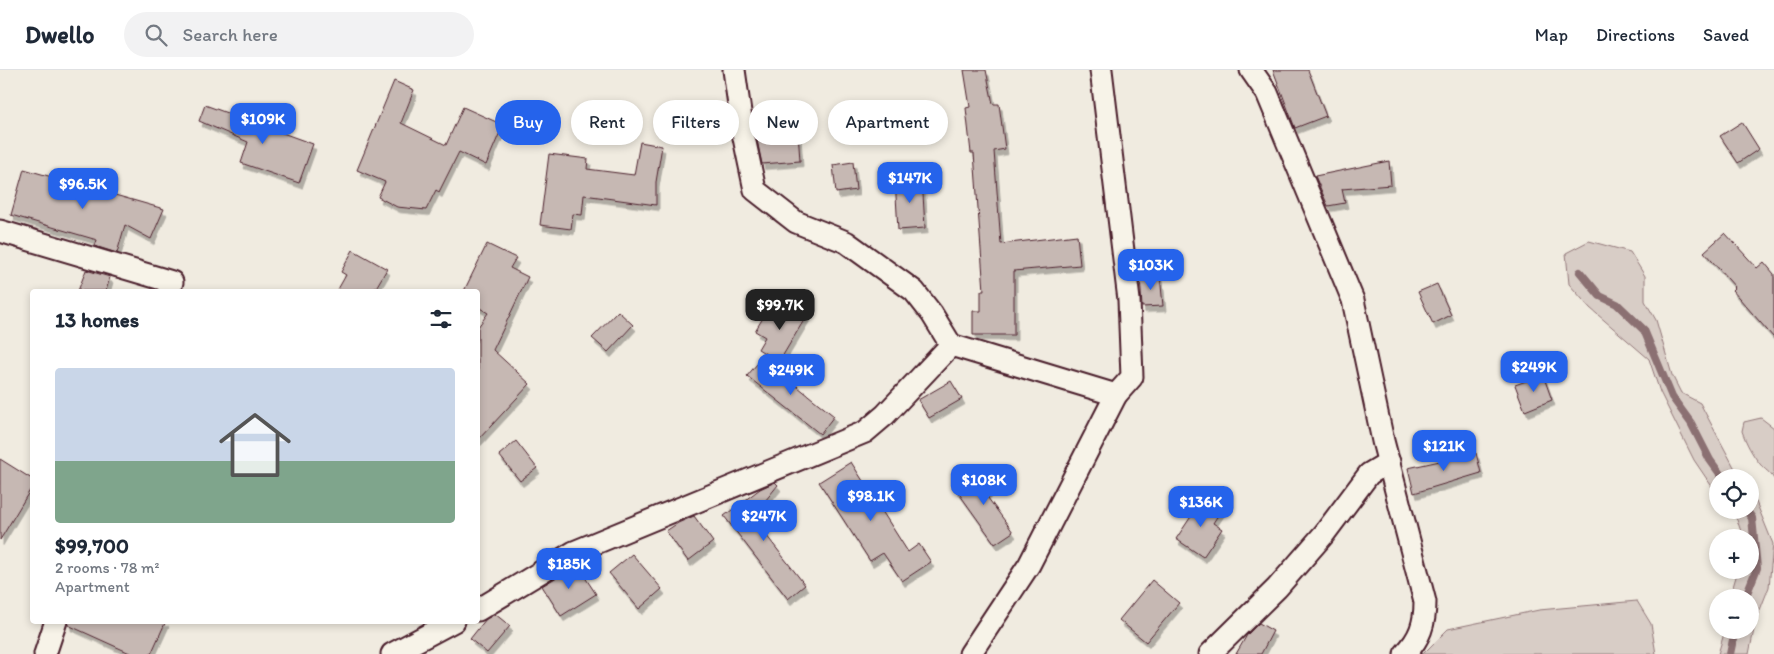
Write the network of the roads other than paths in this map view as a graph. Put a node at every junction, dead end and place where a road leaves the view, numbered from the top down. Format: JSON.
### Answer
{"nodes":[{"id":1,"x":734,"y":70,"type":"edge"},
{"id":2,"x":1101,"y":70,"type":"edge"},
{"id":3,"x":1251,"y":70,"type":"edge"},
{"id":4,"x":0,"y":231,"type":"edge"},
{"id":5,"x":170,"y":289,"type":"edge"},
{"id":6,"x":951,"y":345,"type":"junction"},
{"id":7,"x":1116,"y":395,"type":"junction"},
{"id":8,"x":1390,"y":462,"type":"junction"},
{"id":9,"x":480,"y":609,"type":"edge"},
{"id":10,"x":55,"y":624,"type":"edge"},
{"id":11,"x":448,"y":624,"type":"edge"},
{"id":12,"x":45,"y":654,"type":"edge"},
{"id":13,"x":392,"y":654,"type":"edge"},
{"id":14,"x":970,"y":654,"type":"edge"},
{"id":15,"x":1210,"y":654,"type":"edge"},
{"id":16,"x":1405,"y":654,"type":"edge"}],
"edges":[{"from":1,"to":6,"type":"street"},
{"from":2,"to":7,"type":"street"},
{"from":3,"to":8,"type":"street"},
{"from":4,"to":5,"type":"street"},
{"from":6,"to":7,"type":"street"},
{"from":6,"to":9,"type":"street"},
{"from":7,"to":14,"type":"street"},
{"from":8,"to":15,"type":"street"},
{"from":8,"to":16,"type":"street"},
{"from":10,"to":12,"type":"street"},
{"from":11,"to":13,"type":"street"}]}
